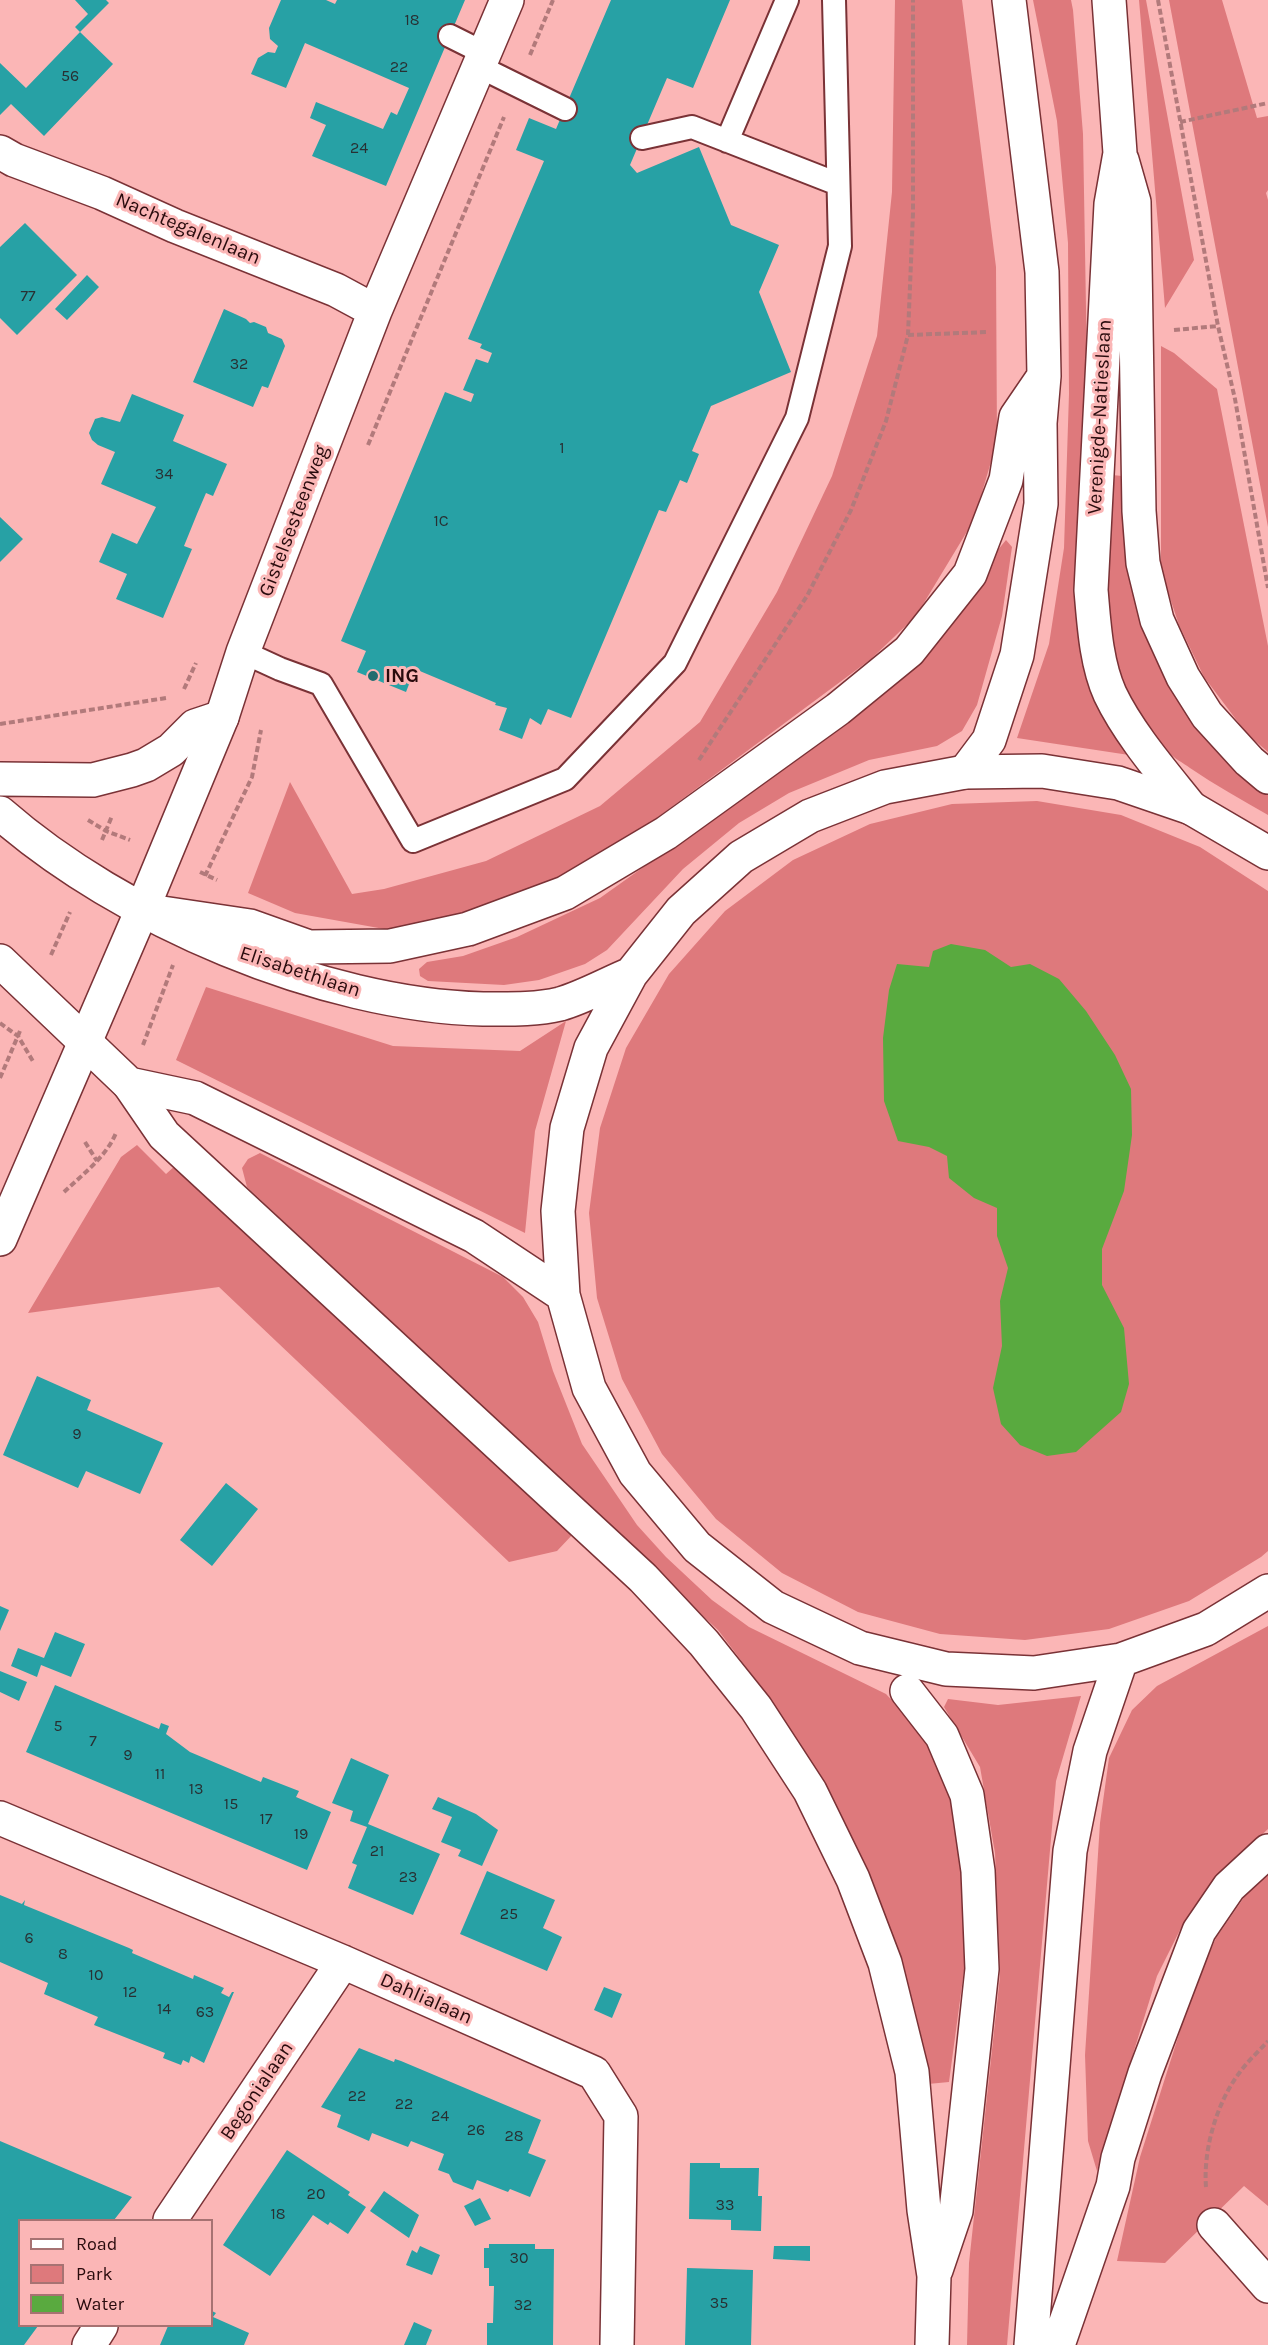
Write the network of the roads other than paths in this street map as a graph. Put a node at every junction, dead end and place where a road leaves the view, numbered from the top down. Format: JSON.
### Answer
{"nodes":[{"id":1,"x":507,"y":0,"type":"edge"},
{"id":2,"x":787,"y":0,"type":"edge"},
{"id":3,"x":834,"y":0,"type":"edge"},
{"id":4,"x":1009,"y":0,"type":"edge"},
{"id":5,"x":1109,"y":0,"type":"edge"},
{"id":6,"x":450,"y":36,"type":"dead end"},
{"id":7,"x":481,"y":59,"type":"junction"},
{"id":8,"x":565,"y":109,"type":"dead end"},
{"id":9,"x":642,"y":138,"type":"dead end"},
{"id":10,"x":727,"y":141,"type":"junction"},
{"id":11,"x":0,"y":152,"type":"edge"},
{"id":12,"x":1120,"y":153,"type":"junction"},
{"id":13,"x":838,"y":184,"type":"junction"},
{"id":14,"x":375,"y":311,"type":"junction"},
{"id":15,"x":1044,"y":376,"type":"junction"},
{"id":16,"x":243,"y":652,"type":"junction"},
{"id":17,"x":222,"y":717,"type":"junction"},
{"id":18,"x":965,"y":772,"type":"junction"},
{"id":19,"x":1268,"y":777,"type":"edge"},
{"id":20,"x":0,"y":779,"type":"edge"},
{"id":21,"x":1191,"y":808,"type":"junction"},
{"id":22,"x":0,"y":813,"type":"edge"},
{"id":23,"x":1268,"y":853,"type":"edge"},
{"id":24,"x":142,"y":910,"type":"junction"},
{"id":25,"x":188,"y":924,"type":"junction"},
{"id":26,"x":0,"y":961,"type":"edge"},
{"id":27,"x":631,"y":974,"type":"junction"},
{"id":28,"x":86,"y":1043,"type":"junction"},
{"id":29,"x":129,"y":1084,"type":"junction"},
{"id":30,"x":0,"y":1239,"type":"edge"},
{"id":31,"x":563,"y":1295,"type":"junction"},
{"id":32,"x":1268,"y":1591,"type":"edge"},
{"id":33,"x":860,"y":1648,"type":"junction"},
{"id":34,"x":1121,"y":1660,"type":"junction"},
{"id":35,"x":0,"y":1818,"type":"edge"},
{"id":36,"x":1268,"y":1851,"type":"edge"},
{"id":37,"x":343,"y":1962,"type":"junction"},
{"id":38,"x":171,"y":2219,"type":"edge"},
{"id":39,"x":1214,"y":2225,"type":"road end"},
{"id":40,"x":934,"y":2276,"type":"junction"},
{"id":41,"x":1268,"y":2286,"type":"edge"},
{"id":42,"x":100,"y":2327,"type":"edge"},
{"id":43,"x":89,"y":2345,"type":"edge"},
{"id":44,"x":617,"y":2345,"type":"edge"},
{"id":45,"x":932,"y":2345,"type":"edge"},
{"id":46,"x":1031,"y":2345,"type":"edge"},
{"id":47,"x":1058,"y":2345,"type":"edge"}],
"edges":[{"from":1,"to":7,"type":"main road","name":"Gistelsesteenweg"},
{"from":2,"to":10,"type":"lane"},
{"from":3,"to":13,"type":"lane"},
{"from":4,"to":15,"type":"main road"},
{"from":5,"to":12,"type":"main road","name":"Verenigde-Natieslaan"},
{"from":6,"to":7,"type":"lane"},
{"from":7,"to":8,"type":"lane"},
{"from":7,"to":14,"type":"main road","name":"Gistelsesteenweg"},
{"from":9,"to":10,"type":"lane"},
{"from":10,"to":13,"type":"lane"},
{"from":11,"to":14,"type":"main road","name":"Nachtegalenlaan"},
{"from":12,"to":19,"type":"main road"},
{"from":12,"to":21,"type":"main road","name":"Verenigde-Natieslaan"},
{"from":13,"to":16,"type":"lane"},
{"from":14,"to":16,"type":"main road","name":"Gistelsesteenweg"},
{"from":15,"to":18,"type":"main road"},
{"from":15,"to":25,"type":"main road"},
{"from":16,"to":17,"type":"main road","name":"Gistelsesteenweg"},
{"from":17,"to":20,"type":"main road"},
{"from":17,"to":24,"type":"main road","name":"Gistelsesteenweg"},
{"from":18,"to":21,"type":"main road"},
{"from":18,"to":27,"type":"main road"},
{"from":21,"to":23,"type":"main road"},
{"from":22,"to":24,"type":"main road","name":"Elisabethlaan"},
{"from":24,"to":25,"type":"main road","name":"Elisabethlaan"},
{"from":24,"to":28,"type":"main road","name":"Gistelsesteenweg"},
{"from":25,"to":27,"type":"main road","name":"Elisabethlaan"},
{"from":26,"to":28,"type":"main road"},
{"from":27,"to":31,"type":"main road"},
{"from":28,"to":29,"type":"main road"},
{"from":28,"to":30,"type":"main road","name":"Gistelsesteenweg"},
{"from":29,"to":31,"type":"main road"},
{"from":29,"to":40,"type":"main road"},
{"from":31,"to":33,"type":"main road"},
{"from":32,"to":34,"type":"main road"},
{"from":33,"to":34,"type":"main road"},
{"from":33,"to":40,"type":"main road"},
{"from":34,"to":46,"type":"main road"},
{"from":35,"to":37,"type":"main road","name":"Dahlialaan"},
{"from":36,"to":47,"type":"main road"},
{"from":37,"to":38,"type":"main road","name":"Begonialaan"},
{"from":37,"to":44,"type":"main road","name":"Dahlialaan"},
{"from":39,"to":41,"type":"main road"},
{"from":40,"to":45,"type":"main road"},
{"from":42,"to":43,"type":"main road"}]}
